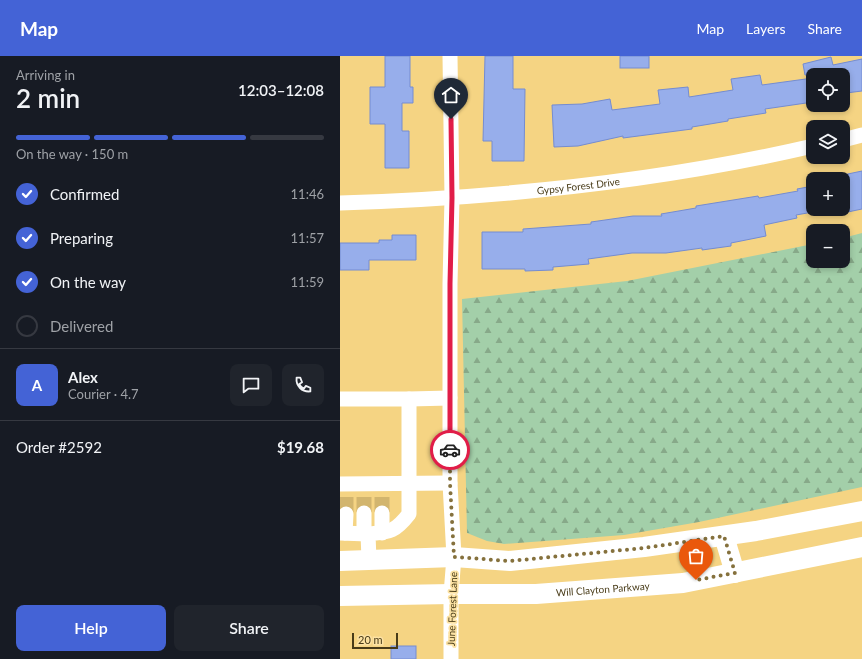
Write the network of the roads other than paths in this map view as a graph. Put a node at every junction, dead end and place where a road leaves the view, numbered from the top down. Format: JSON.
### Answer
{"nodes":[{"id":1,"x":450,"y":56,"type":"edge"},
{"id":2,"x":862,"y":135,"type":"edge"},
{"id":3,"x":850,"y":138,"type":"edge"},
{"id":4,"x":806,"y":148,"type":"edge"},
{"id":5,"x":452,"y":198,"type":"junction"},
{"id":6,"x":340,"y":203,"type":"edge"},
{"id":7,"x":450,"y":398,"type":"junction"},
{"id":8,"x":340,"y":399,"type":"edge"},
{"id":9,"x":409,"y":399,"type":"junction"},
{"id":10,"x":450,"y":483,"type":"junction"},
{"id":11,"x":409,"y":484,"type":"junction"},
{"id":12,"x":344,"y":489,"type":"edge"},
{"id":13,"x":862,"y":511,"type":"edge"},
{"id":14,"x":364,"y":513,"type":"tunnel mouth"},
{"id":15,"x":382,"y":513,"type":"tunnel mouth"},
{"id":16,"x":346,"y":514,"type":"tunnel mouth"},
{"id":17,"x":343,"y":533,"type":"edge"},
{"id":18,"x":371,"y":533,"type":"junction"},
{"id":19,"x":724,"y":536,"type":"junction"},
{"id":20,"x":862,"y":547,"type":"edge"},
{"id":21,"x":454,"y":557,"type":"junction"},
{"id":22,"x":369,"y":560,"type":"junction"},
{"id":23,"x":340,"y":561,"type":"edge"},
{"id":24,"x":735,"y":573,"type":"junction"},
{"id":25,"x":451,"y":594,"type":"junction"},
{"id":26,"x":340,"y":596,"type":"edge"},
{"id":27,"x":451,"y":659,"type":"edge"}],
"edges":[{"from":1,"to":5,"type":"street","name":"June Forest Lane"},
{"from":2,"to":3,"type":"street"},
{"from":4,"to":5,"type":"street","name":"Gypsy Forest Drive"},
{"from":5,"to":6,"type":"street","name":"Gypsy Forest Drive"},
{"from":5,"to":7,"type":"street","name":"June Forest Lane"},
{"from":7,"to":9,"type":"street"},
{"from":7,"to":10,"type":"street","name":"June Forest Lane"},
{"from":8,"to":9,"type":"street"},
{"from":9,"to":11,"type":"street"},
{"from":10,"to":11,"type":"street"},
{"from":10,"to":21,"type":"street","name":"June Forest Lane"},
{"from":11,"to":12,"type":"street"},
{"from":11,"to":18,"type":"street"},
{"from":13,"to":19,"type":"main road"},
{"from":14,"to":18,"type":"street"},
{"from":15,"to":18,"type":"street"},
{"from":16,"to":17,"type":"street"},
{"from":17,"to":18,"type":"street"},
{"from":18,"to":22,"type":"street"},
{"from":19,"to":21,"type":"main road"},
{"from":19,"to":24,"type":"main road"},
{"from":20,"to":24,"type":"main road","name":"Will Clayton Parkway"},
{"from":21,"to":22,"type":"main road"},
{"from":21,"to":25,"type":"street","name":"June Forest Lane"},
{"from":22,"to":23,"type":"main road"},
{"from":24,"to":25,"type":"main road","name":"Will Clayton Parkway"},
{"from":25,"to":26,"type":"main road","name":"Will Clayton Parkway"},
{"from":25,"to":27,"type":"street","name":"June Forest Lane"}]}
